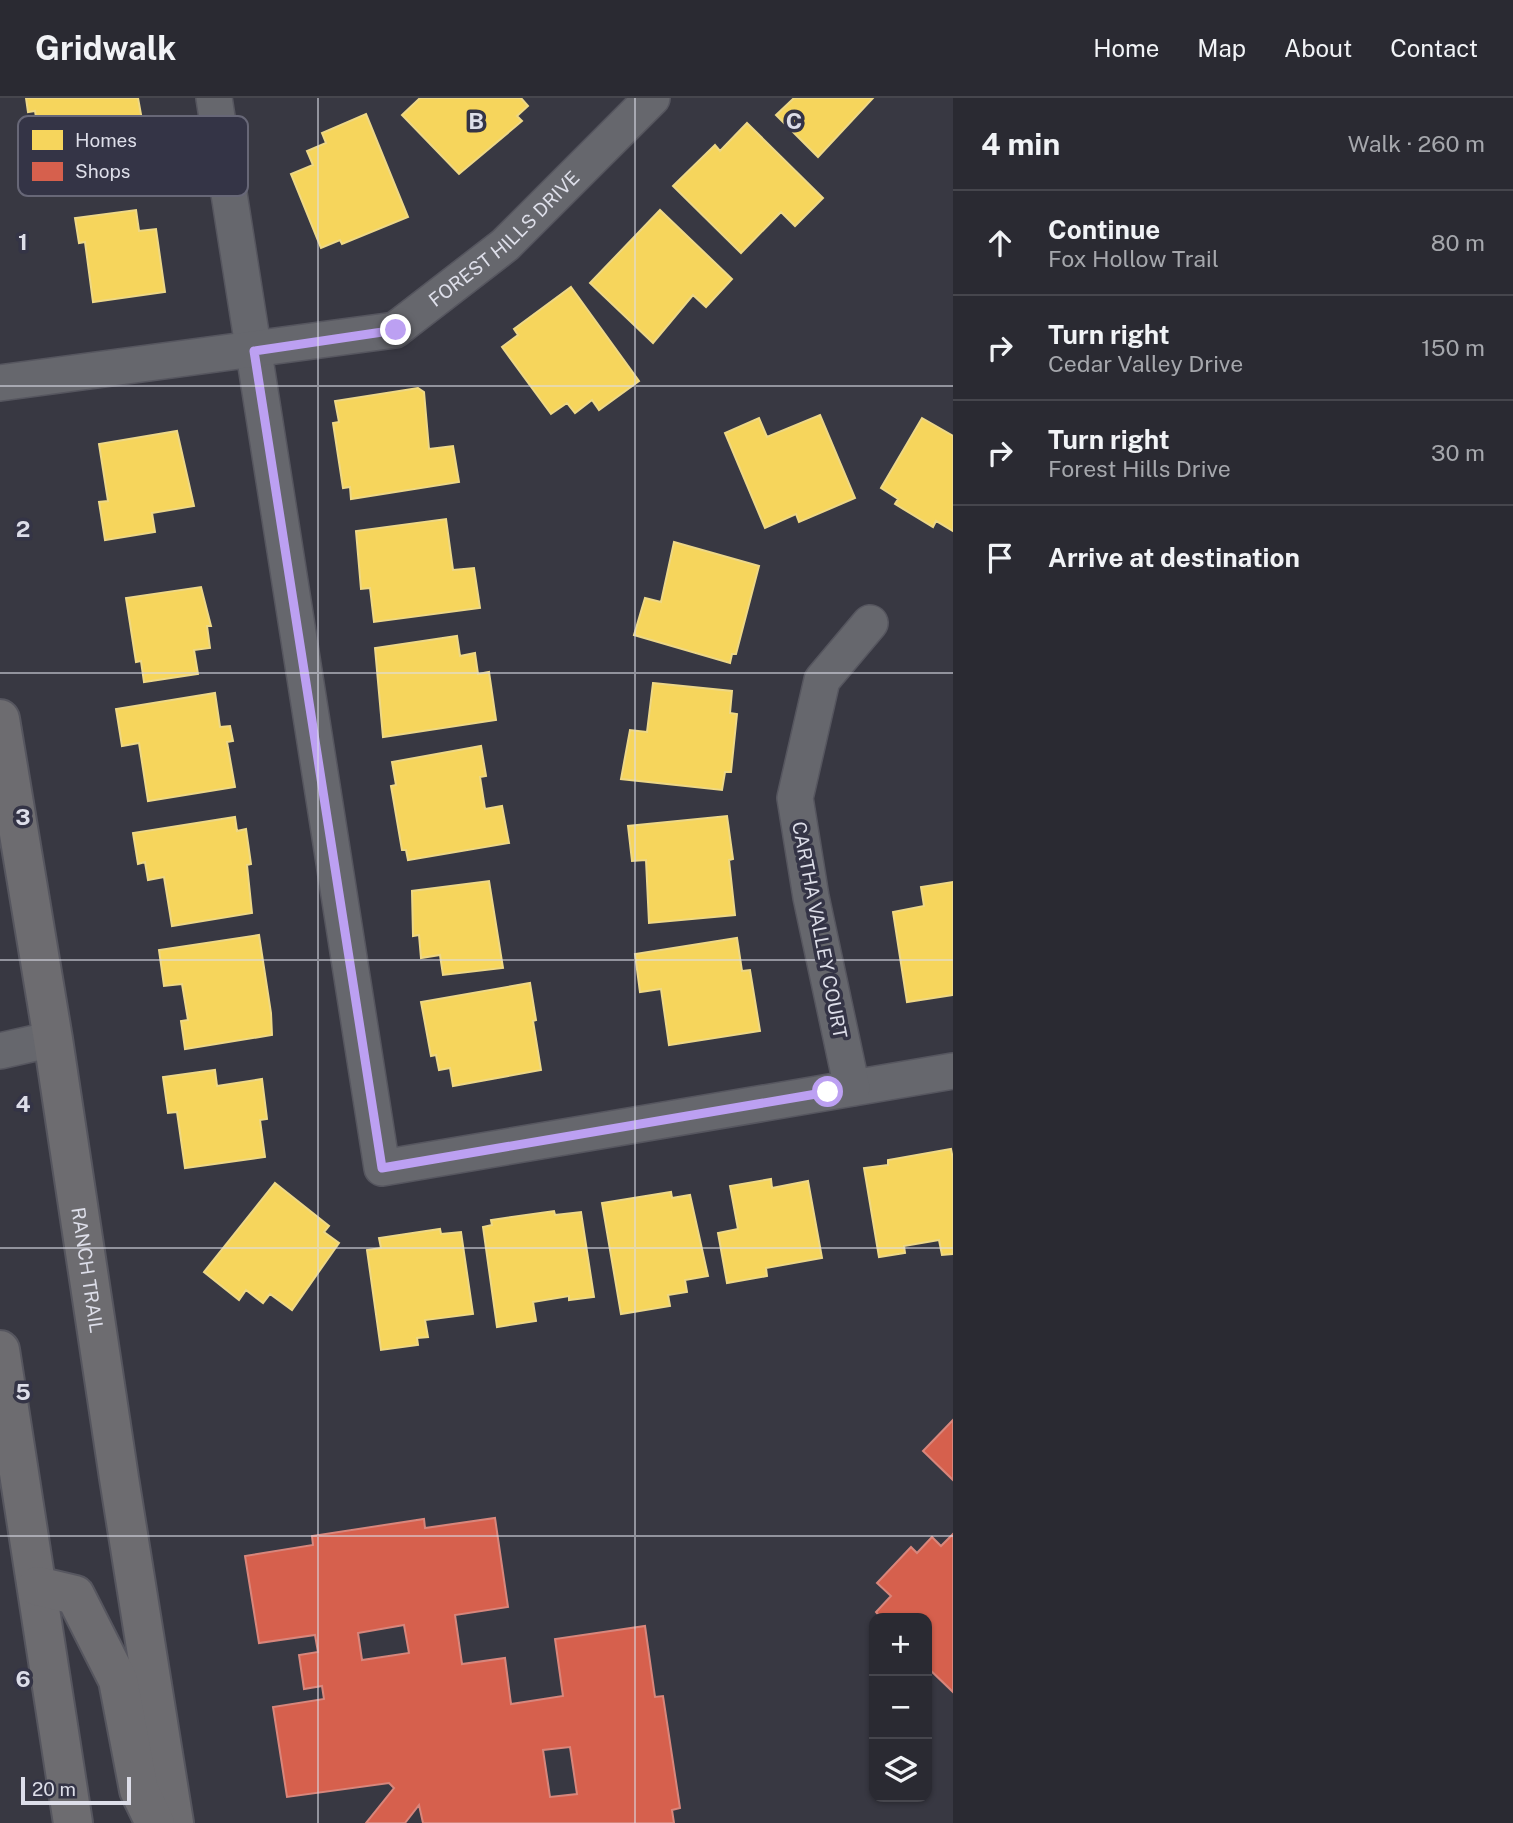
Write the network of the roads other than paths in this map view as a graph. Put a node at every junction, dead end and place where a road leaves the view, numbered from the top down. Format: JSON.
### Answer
{"nodes":[{"id":1,"x":214,"y":98,"type":"edge"},
{"id":2,"x":652,"y":98,"type":"edge"},
{"id":3,"x":217,"y":116,"type":"edge"},
{"id":4,"x":229,"y":196,"type":"edge"},
{"id":5,"x":254,"y":351,"type":"junction"},
{"id":6,"x":0,"y":383,"type":"edge"},
{"id":7,"x":870,"y":623,"type":"dead end"},
{"id":8,"x":0,"y":719,"type":"edge"},
{"id":9,"x":53,"y":1039,"type":"junction"},
{"id":10,"x":0,"y":1051,"type":"edge"},
{"id":11,"x":953,"y":1071,"type":"edge"},
{"id":12,"x":852,"y":1088,"type":"junction"},
{"id":13,"x":0,"y":1350,"type":"edge"},
{"id":14,"x":37,"y":1586,"type":"junction"},
{"id":15,"x":73,"y":1823,"type":"edge"},
{"id":16,"x":155,"y":1823,"type":"edge"},
{"id":17,"x":174,"y":1823,"type":"edge"}],
"edges":[{"from":1,"to":3,"type":"street"},
{"from":2,"to":5,"type":"street","name":"FOREST HILLS DRIVE"},
{"from":4,"to":5,"type":"street"},
{"from":5,"to":6,"type":"street","name":"FOREST HILLS DRIVE"},
{"from":5,"to":12,"type":"street"},
{"from":7,"to":12,"type":"street","name":"CARTHA VALLEY COURT"},
{"from":8,"to":9,"type":"main road","name":"RANCH TRAIL"},
{"from":9,"to":10,"type":"street"},
{"from":9,"to":17,"type":"main road","name":"RANCH TRAIL"},
{"from":11,"to":12,"type":"street"},
{"from":13,"to":14,"type":"main road"},
{"from":14,"to":15,"type":"main road"},
{"from":14,"to":16,"type":"main road"}]}
